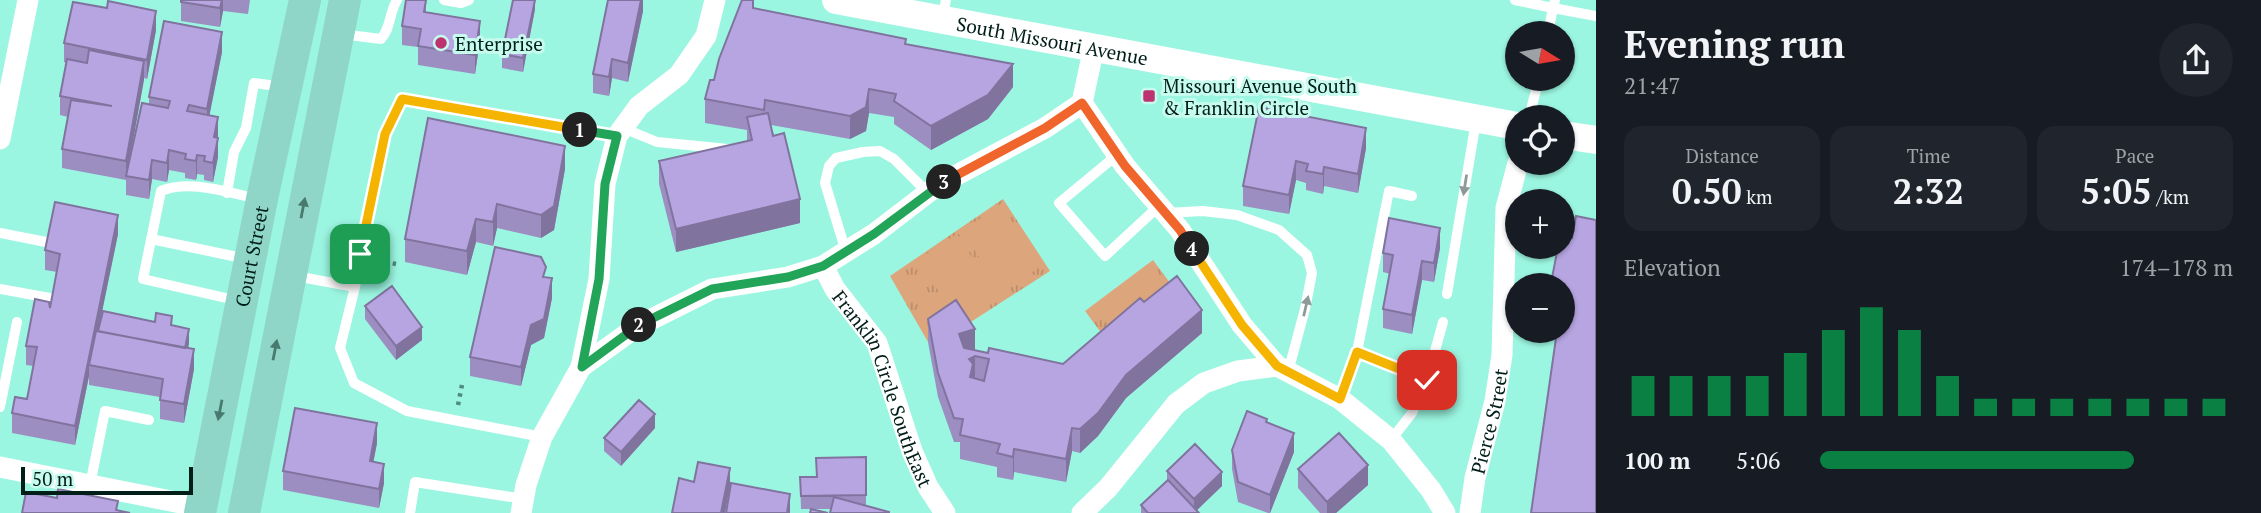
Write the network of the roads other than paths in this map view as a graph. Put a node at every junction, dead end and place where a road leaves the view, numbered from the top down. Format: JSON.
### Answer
{"nodes":[{"id":1,"x":27,"y":0,"type":"edge"},
{"id":2,"x":291,"y":0,"type":"edge"},
{"id":3,"x":305,"y":0,"type":"edge"},
{"id":4,"x":345,"y":0,"type":"edge"},
{"id":5,"x":397,"y":0,"type":"edge"},
{"id":6,"x":444,"y":0,"type":"edge"},
{"id":7,"x":469,"y":0,"type":"edge"},
{"id":8,"x":715,"y":0,"type":"edge"},
{"id":9,"x":1515,"y":0,"type":"edge"},
{"id":10,"x":849,"y":1,"type":"edge"},
{"id":11,"x":1554,"y":4,"type":"edge"},
{"id":12,"x":944,"y":10,"type":"edge"},
{"id":13,"x":1596,"y":16,"type":"edge"},
{"id":14,"x":338,"y":33,"type":"junction"},
{"id":15,"x":297,"y":40,"type":"junction"},
{"id":16,"x":1094,"y":47,"type":"junction"},
{"id":17,"x":1082,"y":103,"type":"junction"},
{"id":18,"x":1476,"y":118,"type":"junction"},
{"id":19,"x":1505,"y":124,"type":"edge"},
{"id":20,"x":1,"y":130,"type":"edge"},
{"id":21,"x":620,"y":132,"type":"junction"},
{"id":22,"x":1575,"y":137,"type":"edge"},
{"id":23,"x":258,"y":139,"type":"junction"},
{"id":24,"x":1596,"y":141,"type":"edge"},
{"id":25,"x":738,"y":150,"type":"edge"},
{"id":26,"x":1117,"y":155,"type":"junction"},
{"id":27,"x":1515,"y":175,"type":"edge"},
{"id":28,"x":227,"y":192,"type":"junction"},
{"id":29,"x":928,"y":193,"type":"junction"},
{"id":30,"x":1412,"y":196,"type":"dead end"},
{"id":31,"x":262,"y":199,"type":"junction"},
{"id":32,"x":1162,"y":209,"type":"junction"},
{"id":33,"x":0,"y":233,"type":"edge"},
{"id":34,"x":150,"y":239,"type":"junction"},
{"id":35,"x":46,"y":242,"type":"edge"},
{"id":36,"x":846,"y":252,"type":"junction"},
{"id":37,"x":823,"y":266,"type":"junction"},
{"id":38,"x":290,"y":275,"type":"junction"},
{"id":39,"x":246,"y":280,"type":"junction"},
{"id":40,"x":355,"y":287,"type":"junction"},
{"id":41,"x":0,"y":289,"type":"edge"},
{"id":42,"x":1447,"y":294,"type":"dead end"},
{"id":43,"x":50,"y":298,"type":"edge"},
{"id":44,"x":17,"y":322,"type":"dead end"},
{"id":45,"x":1443,"y":322,"type":"dead end"},
{"id":46,"x":1357,"y":352,"type":"junction"},
{"id":47,"x":582,"y":367,"type":"junction"},
{"id":48,"x":1282,"y":369,"type":"junction"},
{"id":49,"x":1427,"y":380,"type":"junction"},
{"id":50,"x":1340,"y":399,"type":"junction"},
{"id":51,"x":0,"y":407,"type":"edge"},
{"id":52,"x":149,"y":420,"type":"dead end"},
{"id":53,"x":542,"y":437,"type":"junction"},
{"id":54,"x":1391,"y":440,"type":"junction"},
{"id":55,"x":0,"y":467,"type":"edge"},
{"id":56,"x":90,"y":485,"type":"junction"},
{"id":57,"x":522,"y":506,"type":"edge"},
{"id":58,"x":201,"y":511,"type":"edge"},
{"id":59,"x":246,"y":513,"type":"edge"},
{"id":60,"x":410,"y":513,"type":"edge"},
{"id":61,"x":945,"y":513,"type":"edge"},
{"id":62,"x":1082,"y":513,"type":"edge"},
{"id":63,"x":1445,"y":513,"type":"edge"},
{"id":64,"x":1470,"y":513,"type":"edge"}],
"edges":[{"from":1,"to":20,"type":"street"},
{"from":2,"to":15,"type":"main road"},
{"from":3,"to":15,"type":"main road","name":"Court Street"},
{"from":4,"to":14,"type":"main road"},
{"from":5,"to":14,"type":"lane"},
{"from":6,"to":7,"type":"lane"},
{"from":8,"to":21,"type":"street"},
{"from":9,"to":11,"type":"lane"},
{"from":10,"to":12,"type":"main road","name":"South Missouri Avenue"},
{"from":11,"to":13,"type":"lane"},
{"from":12,"to":16,"type":"main road","name":"South Missouri Avenue"},
{"from":38,"to":14,"type":"main road","one_way":true},
{"from":15,"to":23,"type":"main road","name":"Court Street"},
{"from":16,"to":17,"type":"street"},
{"from":16,"to":18,"type":"main road","name":"South Missouri Avenue"},
{"from":17,"to":26,"type":"street"},
{"from":17,"to":29,"type":"street"},
{"from":18,"to":19,"type":"main road","name":"South Missouri Avenue"},
{"from":18,"to":42,"type":"lane","one_way":true},
{"from":21,"to":25,"type":"lane"},
{"from":21,"to":40,"type":"lane"},
{"from":21,"to":47,"type":"street"},
{"from":22,"to":24,"type":"main road"},
{"from":23,"to":28,"type":"lane"},
{"from":23,"to":31,"type":"main road","name":"Court Street"},
{"from":26,"to":32,"type":"street"},
{"from":26,"to":32,"type":"lane"},
{"from":27,"to":64,"type":"street","name":"Pierce Street"},
{"from":28,"to":31,"type":"lane"},
{"from":28,"to":34,"type":"lane"},
{"from":29,"to":36,"type":"street"},
{"from":29,"to":36,"type":"lane"},
{"from":30,"to":46,"type":"lane"},
{"from":31,"to":39,"type":"main road","name":"Court Street"},
{"from":32,"to":48,"type":"street"},
{"from":48,"to":32,"type":"lane","one_way":true},
{"from":33,"to":35,"type":"lane"},
{"from":34,"to":39,"type":"lane"},
{"from":34,"to":39,"type":"lane"},
{"from":36,"to":37,"type":"street"},
{"from":37,"to":47,"type":"street"},
{"from":37,"to":61,"type":"street","name":"Franklin Circle SouthEast"},
{"from":38,"to":40,"type":"lane"},
{"from":59,"to":38,"type":"main road","one_way":true},
{"from":39,"to":58,"type":"main road","name":"Court Street","one_way":true},
{"from":39,"to":59,"type":"main road"},
{"from":40,"to":53,"type":"lane"},
{"from":41,"to":43,"type":"lane"},
{"from":44,"to":51,"type":"lane"},
{"from":45,"to":49,"type":"lane"},
{"from":46,"to":49,"type":"lane"},
{"from":46,"to":50,"type":"lane"},
{"from":47,"to":53,"type":"street"},
{"from":48,"to":50,"type":"street"},
{"from":48,"to":62,"type":"street"},
{"from":49,"to":54,"type":"lane"},
{"from":50,"to":54,"type":"street"},
{"from":52,"to":56,"type":"lane"},
{"from":53,"to":57,"type":"street"},
{"from":54,"to":63,"type":"street"},
{"from":55,"to":56,"type":"street"},
{"from":56,"to":58,"type":"street"},
{"from":57,"to":60,"type":"lane"}]}
